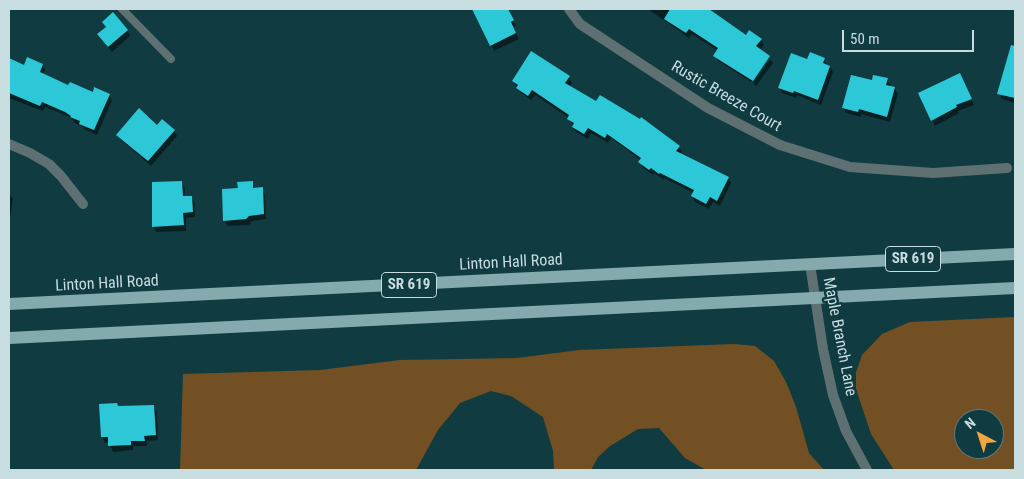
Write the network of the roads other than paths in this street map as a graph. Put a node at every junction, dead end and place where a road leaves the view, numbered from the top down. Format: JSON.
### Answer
{"nodes":[{"id":1,"x":122,"y":9,"type":"edge"},
{"id":2,"x":569,"y":9,"type":"edge"},
{"id":3,"x":172,"y":59,"type":"dead end"},
{"id":4,"x":9,"y":144,"type":"edge"},
{"id":5,"x":1007,"y":168,"type":"dead end"},
{"id":6,"x":82,"y":204,"type":"dead end"},
{"id":7,"x":1015,"y":254,"type":"edge"},
{"id":8,"x":810,"y":264,"type":"junction"},
{"id":9,"x":1015,"y":288,"type":"edge"},
{"id":10,"x":815,"y":297,"type":"junction"},
{"id":11,"x":9,"y":304,"type":"edge"},
{"id":12,"x":9,"y":338,"type":"edge"},
{"id":13,"x":867,"y":470,"type":"edge"}],
"edges":[{"from":1,"to":3,"type":"lane"},
{"from":2,"to":5,"type":"street","name":"Rustic Breeze Court"},
{"from":4,"to":6,"type":"street"},
{"from":7,"to":8,"type":"main road","name":"Linton Hall Road","number":"SR 619"},
{"from":8,"to":10,"type":"street","name":"Maple Branch Lane"},
{"from":8,"to":11,"type":"main road","name":"Linton Hall Road","number":"SR 619"},
{"from":9,"to":10,"type":"main road","number":"SR 619"},
{"from":10,"to":12,"type":"main road","number":"SR 619"},
{"from":10,"to":13,"type":"street","name":"Maple Branch Lane"}]}
